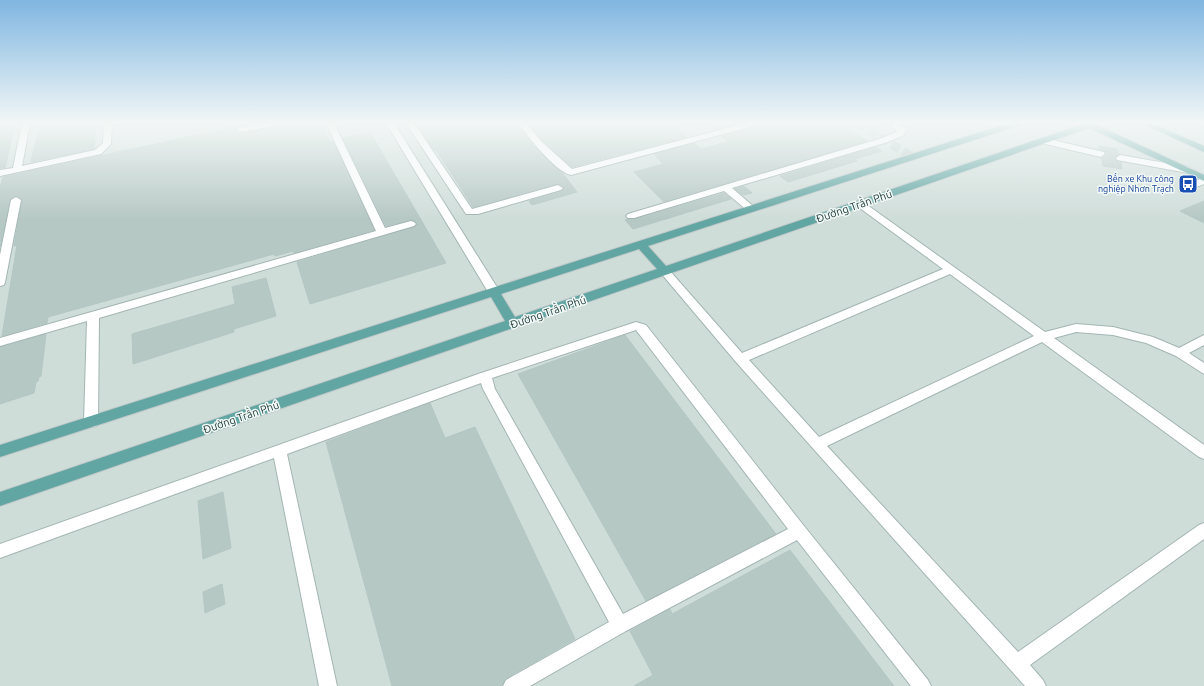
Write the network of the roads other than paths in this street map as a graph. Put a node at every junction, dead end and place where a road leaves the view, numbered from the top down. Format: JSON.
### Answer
{"nodes":[{"id":1,"x":20,"y":155,"type":"edge"},
{"id":2,"x":84,"y":155,"type":"edge"},
{"id":3,"x":345,"y":155,"type":"edge"},
{"id":4,"x":410,"y":155,"type":"edge"},
{"id":5,"x":431,"y":155,"type":"edge"},
{"id":6,"x":550,"y":155,"type":"edge"},
{"id":7,"x":637,"y":155,"type":"edge"},
{"id":8,"x":832,"y":155,"type":"edge"},
{"id":9,"x":918,"y":155,"type":"edge"},
{"id":10,"x":1003,"y":155,"type":"edge"},
{"id":11,"x":1157,"y":155,"type":"edge"},
{"id":12,"x":1120,"y":158,"type":"tunnel mouth"},
{"id":13,"x":17,"y":169,"type":"junction"},
{"id":14,"x":1188,"y":170,"type":"junction"},
{"id":15,"x":0,"y":173,"type":"edge"},
{"id":16,"x":1201,"y":181,"type":"edge"},
{"id":17,"x":558,"y":188,"type":"dead end"},
{"id":18,"x":726,"y":188,"type":"junction"},
{"id":19,"x":16,"y":200,"type":"dead end"},
{"id":20,"x":860,"y":204,"type":"junction"},
{"id":21,"x":751,"y":209,"type":"junction"},
{"id":22,"x":631,"y":216,"type":"dead end"},
{"id":23,"x":411,"y":224,"type":"dead end"},
{"id":24,"x":382,"y":233,"type":"junction"},
{"id":25,"x":641,"y":245,"type":"junction"},
{"id":26,"x":950,"y":270,"type":"junction"},
{"id":27,"x":665,"y":272,"type":"junction"},
{"id":28,"x":0,"y":282,"type":"edge"},
{"id":29,"x":494,"y":292,"type":"junction"},
{"id":30,"x":92,"y":316,"type":"junction"},
{"id":31,"x":513,"y":324,"type":"junction"},
{"id":32,"x":1043,"y":337,"type":"junction"},
{"id":33,"x":1204,"y":339,"type":"edge"},
{"id":34,"x":0,"y":342,"type":"edge"},
{"id":35,"x":1180,"y":353,"type":"junction"},
{"id":36,"x":740,"y":359,"type":"junction"},
{"id":37,"x":1204,"y":369,"type":"edge"},
{"id":38,"x":485,"y":376,"type":"junction"},
{"id":39,"x":91,"y":422,"type":"junction"},
{"id":40,"x":818,"y":444,"type":"junction"},
{"id":41,"x":0,"y":451,"type":"edge"},
{"id":42,"x":278,"y":451,"type":"junction"},
{"id":43,"x":1204,"y":453,"type":"edge"},
{"id":44,"x":0,"y":499,"type":"edge"},
{"id":45,"x":1204,"y":530,"type":"edge"},
{"id":46,"x":799,"y":531,"type":"junction"},
{"id":47,"x":0,"y":551,"type":"edge"},
{"id":48,"x":620,"y":625,"type":"junction"},
{"id":49,"x":1016,"y":663,"type":"junction"},
{"id":50,"x":328,"y":686,"type":"edge"},
{"id":51,"x":512,"y":686,"type":"edge"},
{"id":52,"x":922,"y":686,"type":"edge"},
{"id":53,"x":1037,"y":686,"type":"edge"}],
"edges":[{"from":1,"to":13,"type":"street"},
{"from":2,"to":13,"type":"street"},
{"from":3,"to":24,"type":"street"},
{"from":4,"to":29,"type":"street"},
{"from":5,"to":17,"type":"street"},
{"from":6,"to":7,"type":"street"},
{"from":8,"to":18,"type":"street"},
{"from":9,"to":21,"type":"main road"},
{"from":10,"to":20,"type":"main road","name":"Đường Trần Phú"},
{"from":11,"to":14,"type":"main road"},
{"from":12,"to":14,"type":"street"},
{"from":13,"to":15,"type":"street"},
{"from":14,"to":16,"type":"main road"},
{"from":18,"to":21,"type":"street"},
{"from":18,"to":22,"type":"street"},
{"from":19,"to":28,"type":"street"},
{"from":20,"to":26,"type":"street"},
{"from":20,"to":27,"type":"main road","name":"Đường Trần Phú"},
{"from":21,"to":25,"type":"main road"},
{"from":23,"to":24,"type":"street"},
{"from":24,"to":30,"type":"street"},
{"from":25,"to":27,"type":"main road"},
{"from":25,"to":29,"type":"main road"},
{"from":26,"to":32,"type":"street"},
{"from":26,"to":36,"type":"street"},
{"from":27,"to":31,"type":"main road","name":"Đường Trần Phú"},
{"from":27,"to":36,"type":"street"},
{"from":29,"to":31,"type":"main road"},
{"from":29,"to":39,"type":"main road"},
{"from":30,"to":34,"type":"street"},
{"from":30,"to":39,"type":"street"},
{"from":31,"to":44,"type":"main road","name":"Đường Trần Phú"},
{"from":32,"to":35,"type":"street"},
{"from":32,"to":40,"type":"street"},
{"from":32,"to":43,"type":"street"},
{"from":33,"to":35,"type":"street"},
{"from":35,"to":37,"type":"street"},
{"from":36,"to":40,"type":"street"},
{"from":38,"to":42,"type":"street"},
{"from":38,"to":46,"type":"street"},
{"from":38,"to":48,"type":"street"},
{"from":39,"to":41,"type":"main road"},
{"from":40,"to":49,"type":"street"},
{"from":42,"to":47,"type":"street"},
{"from":42,"to":50,"type":"street"},
{"from":45,"to":49,"type":"street"},
{"from":46,"to":48,"type":"street"},
{"from":46,"to":52,"type":"street"},
{"from":48,"to":51,"type":"street"},
{"from":49,"to":53,"type":"street"}]}
